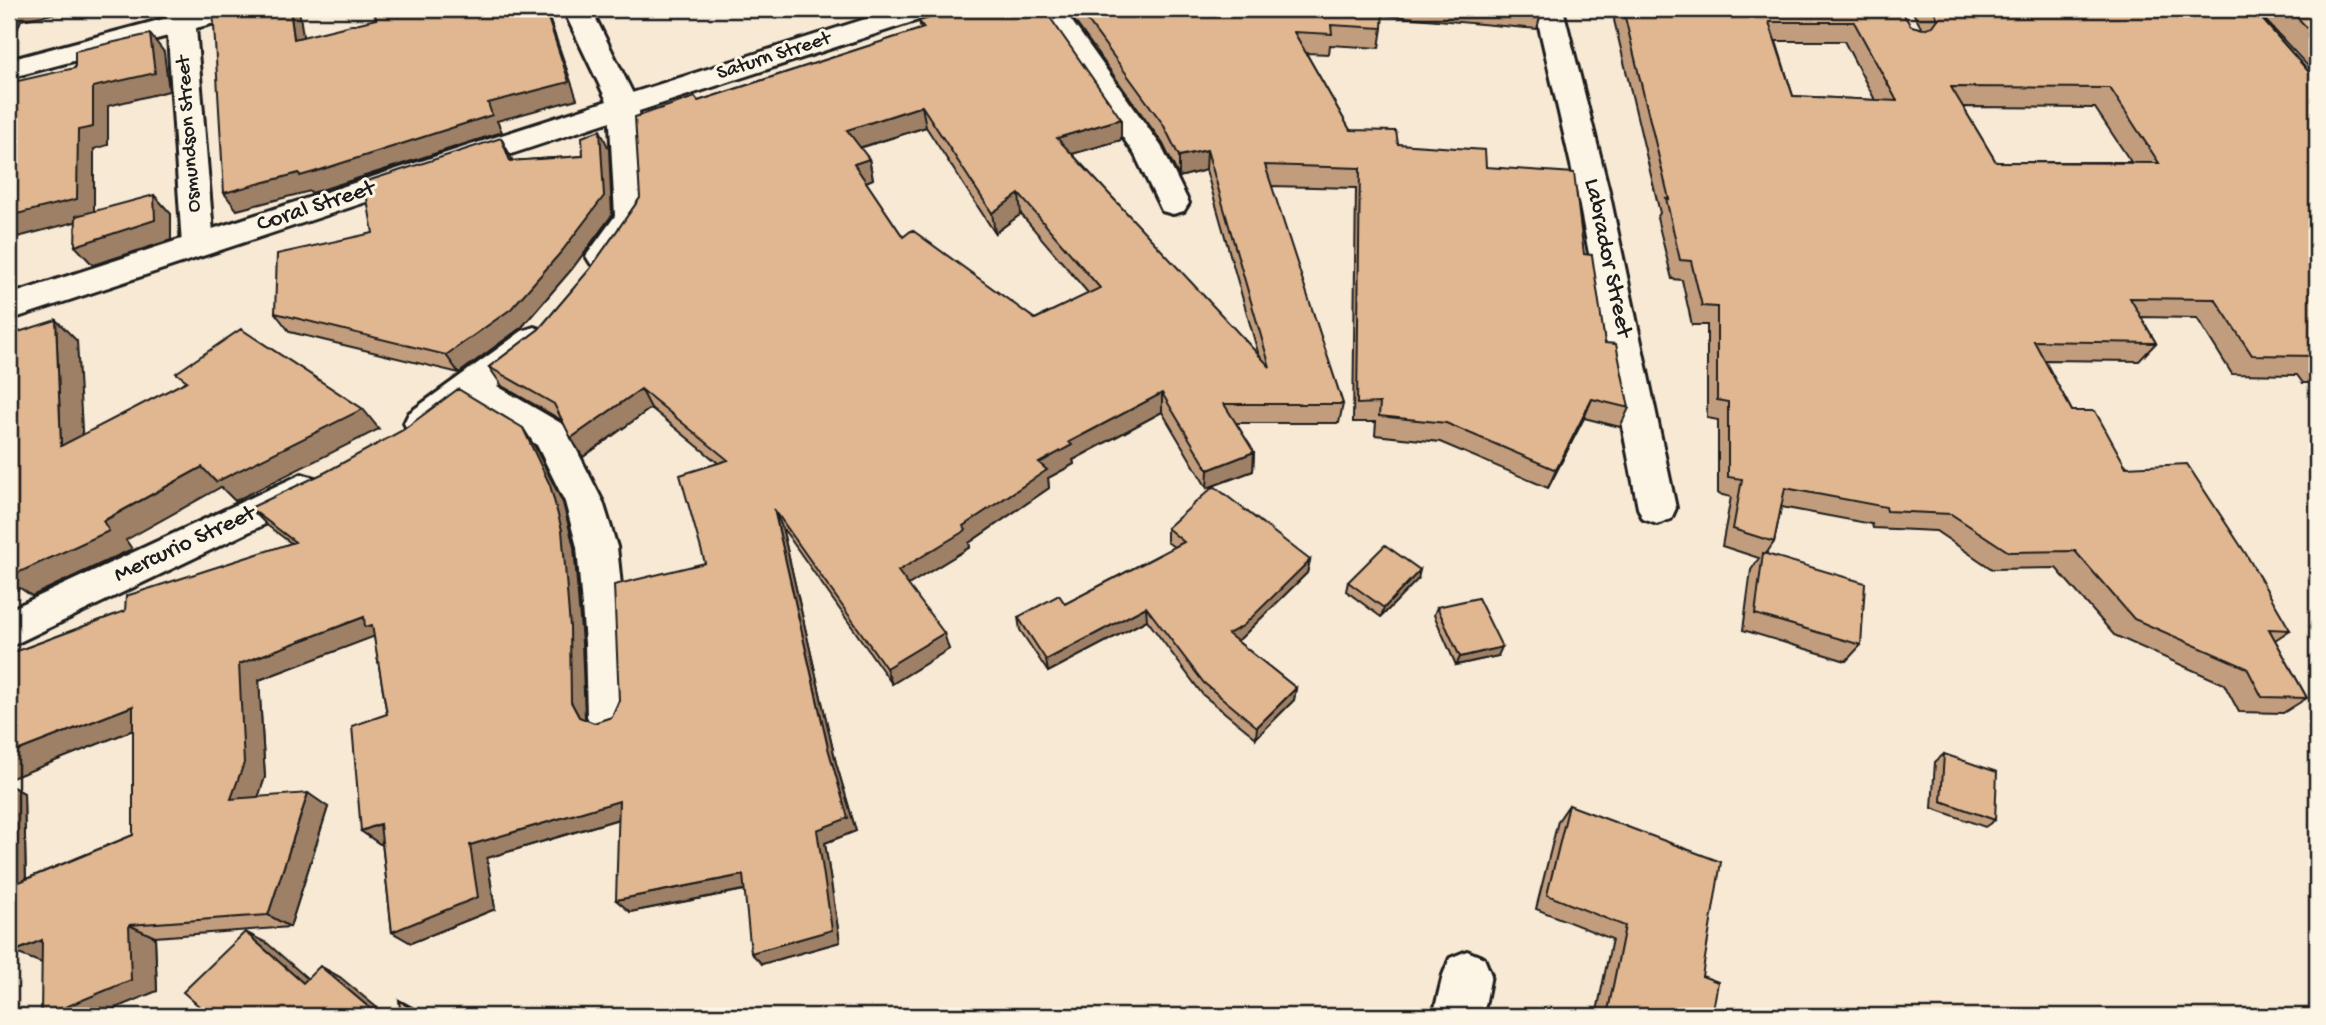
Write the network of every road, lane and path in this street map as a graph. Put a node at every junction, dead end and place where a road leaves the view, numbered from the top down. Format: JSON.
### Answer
{"nodes":[{"id":1,"x":235,"y":9,"type":"edge"},
{"id":2,"x":578,"y":9,"type":"edge"},
{"id":3,"x":924,"y":9,"type":"edge"},
{"id":4,"x":1049,"y":9,"type":"edge"},
{"id":5,"x":1549,"y":9,"type":"edge"},
{"id":6,"x":181,"y":15,"type":"edge"},
{"id":7,"x":9,"y":69,"type":"edge"},
{"id":8,"x":624,"y":106,"type":"junction"},
{"id":9,"x":1172,"y":203,"type":"dead end"},
{"id":10,"x":198,"y":245,"type":"junction"},
{"id":11,"x":586,"y":279,"type":"edge"},
{"id":12,"x":9,"y":308,"type":"edge"},
{"id":13,"x":553,"y":318,"type":"edge"},
{"id":14,"x":471,"y":388,"type":"junction"},
{"id":15,"x":392,"y":442,"type":"edge"},
{"id":16,"x":328,"y":477,"type":"edge"},
{"id":17,"x":1657,"y":508,"type":"dead end"},
{"id":18,"x":9,"y":629,"type":"edge"},
{"id":19,"x":608,"y":716,"type":"edge"}],
"edges":[{"from":1,"to":6,"type":"street","name":"Osmundson Street"},
{"from":2,"to":8,"type":"street"},
{"from":3,"to":8,"type":"street","name":"Saturn Street"},
{"from":4,"to":9,"type":"street"},
{"from":5,"to":17,"type":"street","name":"Labrador Street"},
{"from":6,"to":7,"type":"street","name":"Osmundson Street"},
{"from":6,"to":10,"type":"street","name":"Osmundson Street"},
{"from":8,"to":10,"type":"street","name":"Coral Street"},
{"from":8,"to":11,"type":"street"},
{"from":10,"to":12,"type":"street","name":"Coral Street"},
{"from":13,"to":14,"type":"street"},
{"from":14,"to":15,"type":"street"},
{"from":14,"to":19,"type":"street"},
{"from":16,"to":18,"type":"street","name":"Mercurio Street"}]}
